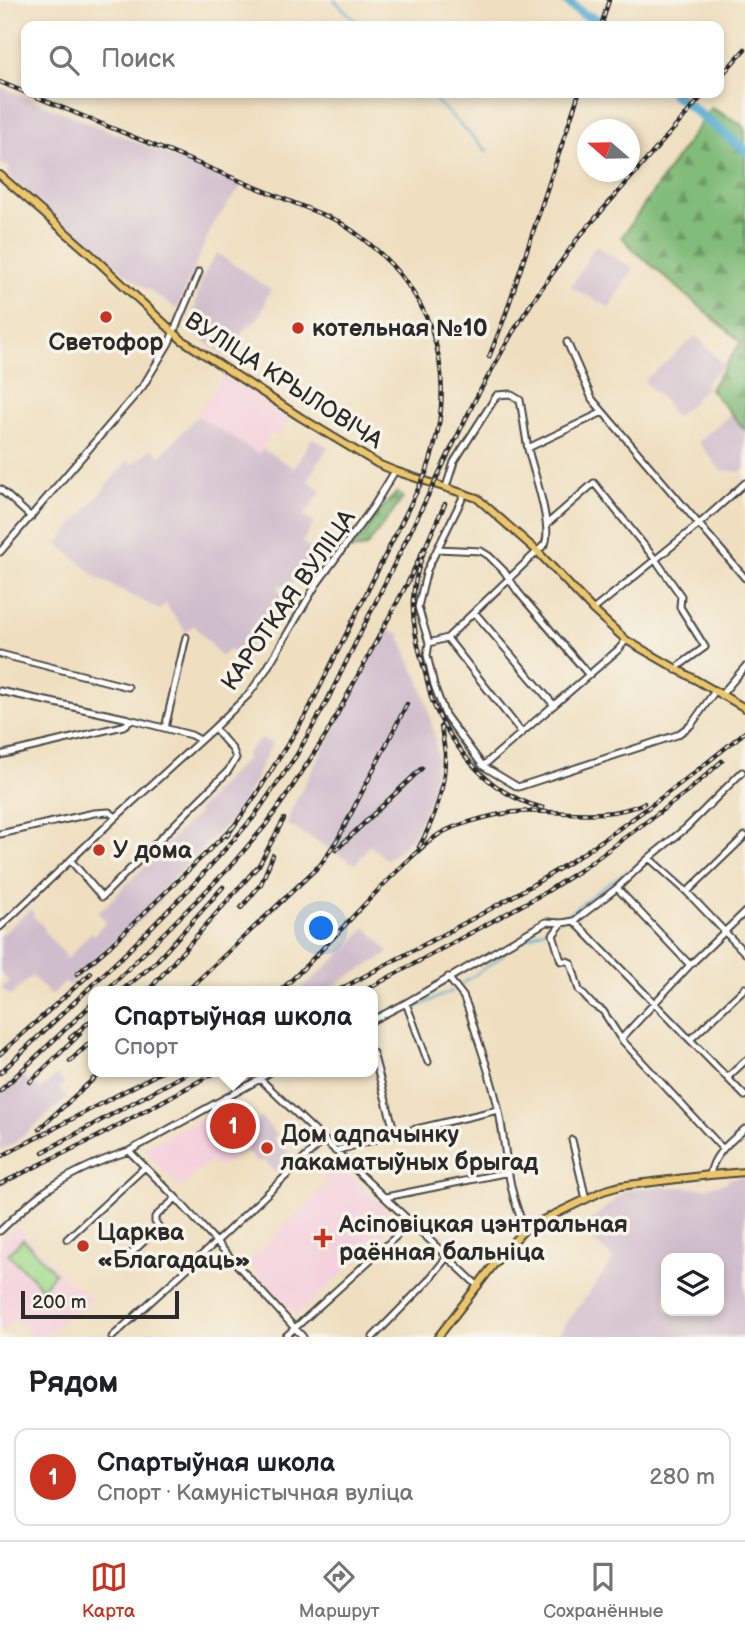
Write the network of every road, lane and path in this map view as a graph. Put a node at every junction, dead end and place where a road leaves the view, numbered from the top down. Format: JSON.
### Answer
{"nodes":[{"id":1,"x":0,"y":175,"type":"edge"},
{"id":2,"x":199,"y":272,"type":"dead end"},
{"id":3,"x":173,"y":333,"type":"junction"},
{"id":4,"x":567,"y":342,"type":"dead end"},
{"id":5,"x":603,"y":412,"type":"junction"},
{"id":6,"x":528,"y":448,"type":"junction"},
{"id":7,"x":395,"y":471,"type":"junction"},
{"id":8,"x":745,"y":483,"type":"edge"},
{"id":9,"x":446,"y":487,"type":"junction"},
{"id":10,"x":0,"y":489,"type":"edge"},
{"id":11,"x":465,"y":493,"type":"junction"},
{"id":12,"x":31,"y":517,"type":"junction"},
{"id":13,"x":547,"y":524,"type":"junction"},
{"id":14,"x":698,"y":525,"type":"junction"},
{"id":15,"x":437,"y":549,"type":"junction"},
{"id":16,"x":537,"y":551,"type":"junction"},
{"id":17,"x":0,"y":552,"type":"edge"},
{"id":18,"x":655,"y":559,"type":"junction"},
{"id":19,"x":509,"y":578,"type":"junction"},
{"id":20,"x":745,"y":578,"type":"edge"},
{"id":21,"x":593,"y":610,"type":"junction"},
{"id":22,"x":475,"y":613,"type":"junction"},
{"id":23,"x":186,"y":637,"type":"dead end"},
{"id":24,"x":447,"y":638,"type":"junction"},
{"id":25,"x":626,"y":640,"type":"junction"},
{"id":26,"x":429,"y":643,"type":"junction"},
{"id":27,"x":0,"y":654,"type":"edge"},
{"id":28,"x":745,"y":667,"type":"edge"},
{"id":29,"x":676,"y":670,"type":"junction"},
{"id":30,"x":588,"y":674,"type":"junction"},
{"id":31,"x":128,"y":687,"type":"dead end"},
{"id":32,"x":0,"y":691,"type":"edge"},
{"id":33,"x":718,"y":693,"type":"junction"},
{"id":34,"x":553,"y":704,"type":"junction"},
{"id":35,"x":745,"y":708,"type":"edge"},
{"id":36,"x":130,"y":719,"type":"junction"},
{"id":37,"x":165,"y":728,"type":"junction"},
{"id":38,"x":214,"y":728,"type":"junction"},
{"id":39,"x":522,"y":733,"type":"junction"},
{"id":40,"x":200,"y":740,"type":"junction"},
{"id":41,"x":0,"y":755,"type":"edge"},
{"id":42,"x":484,"y":766,"type":"junction"},
{"id":43,"x":742,"y":772,"type":"dead end"},
{"id":44,"x":117,"y":817,"type":"junction"},
{"id":45,"x":0,"y":834,"type":"edge"},
{"id":46,"x":745,"y":836,"type":"edge"},
{"id":47,"x":649,"y":858,"type":"junction"},
{"id":48,"x":71,"y":861,"type":"junction"},
{"id":49,"x":617,"y":888,"type":"junction"},
{"id":50,"x":687,"y":892,"type":"junction"},
{"id":51,"x":745,"y":912,"type":"edge"},
{"id":52,"x":575,"y":921,"type":"junction"},
{"id":53,"x":562,"y":923,"type":"junction"},
{"id":54,"x":0,"y":927,"type":"edge"},
{"id":55,"x":724,"y":932,"type":"junction"},
{"id":56,"x":745,"y":953,"type":"edge"},
{"id":57,"x":690,"y":965,"type":"junction"},
{"id":58,"x":448,"y":977,"type":"junction"},
{"id":59,"x":745,"y":988,"type":"edge"},
{"id":60,"x":655,"y":1002,"type":"junction"},
{"id":61,"x":406,"y":1003,"type":"junction"},
{"id":62,"x":378,"y":1017,"type":"edge"},
{"id":63,"x":621,"y":1039,"type":"junction"},
{"id":64,"x":691,"y":1039,"type":"junction"},
{"id":65,"x":745,"y":1061,"type":"edge"},
{"id":66,"x":428,"y":1062,"type":"dead end"},
{"id":67,"x":378,"y":1071,"type":"edge"},
{"id":68,"x":263,"y":1077,"type":"edge"},
{"id":69,"x":728,"y":1077,"type":"junction"},
{"id":70,"x":260,"y":1079,"type":"junction"},
{"id":71,"x":745,"y":1096,"type":"edge"},
{"id":72,"x":498,"y":1110,"type":"junction"},
{"id":73,"x":745,"y":1129,"type":"edge"},
{"id":74,"x":396,"y":1134,"type":"junction"},
{"id":75,"x":324,"y":1140,"type":"junction"},
{"id":76,"x":572,"y":1140,"type":"dead end"},
{"id":77,"x":722,"y":1148,"type":"junction"},
{"id":78,"x":129,"y":1150,"type":"junction"},
{"id":79,"x":335,"y":1151,"type":"junction"},
{"id":80,"x":145,"y":1167,"type":"junction"},
{"id":81,"x":509,"y":1172,"type":"junction"},
{"id":82,"x":745,"y":1172,"type":"edge"},
{"id":83,"x":710,"y":1175,"type":"junction"},
{"id":84,"x":386,"y":1197,"type":"junction"},
{"id":85,"x":176,"y":1198,"type":"junction"},
{"id":86,"x":586,"y":1199,"type":"junction"},
{"id":87,"x":412,"y":1223,"type":"junction"},
{"id":88,"x":526,"y":1228,"type":"junction"},
{"id":89,"x":0,"y":1231,"type":"edge"},
{"id":90,"x":67,"y":1238,"type":"dead end"},
{"id":91,"x":216,"y":1242,"type":"junction"},
{"id":92,"x":447,"y":1256,"type":"junction"},
{"id":93,"x":120,"y":1264,"type":"dead end"},
{"id":94,"x":478,"y":1286,"type":"junction"},
{"id":95,"x":295,"y":1328,"type":"junction"},
{"id":96,"x":112,"y":1337,"type":"edge"},
{"id":97,"x":285,"y":1337,"type":"edge"},
{"id":98,"x":303,"y":1337,"type":"edge"},
{"id":99,"x":373,"y":1337,"type":"edge"},
{"id":100,"x":438,"y":1337,"type":"edge"}],
"edges":[{"from":1,"to":3,"type":"main road","name":"ВУЛІЦА КРЫЛОВІЧА"},
{"from":2,"to":3,"type":"street"},
{"from":3,"to":7,"type":"main road","name":"ВУЛІЦА КРЫЛОВІЧА"},
{"from":3,"to":12,"type":"street"},
{"from":4,"to":5,"type":"street"},
{"from":5,"to":6,"type":"street"},
{"from":5,"to":14,"type":"street"},
{"from":6,"to":9,"type":"street"},
{"from":6,"to":13,"type":"street"},
{"from":7,"to":9,"type":"main road","name":"ВУЛІЦА КРЫЛОВІЧА"},
{"from":7,"to":38,"type":"street","name":"КАРОТКАЯ ВУЛІЦА"},
{"from":8,"to":14,"type":"street"},
{"from":9,"to":11,"type":"main road","name":"ВУЛІЦА КРЫЛОВІЧА"},
{"from":10,"to":12,"type":"street"},
{"from":11,"to":15,"type":"street"},
{"from":11,"to":16,"type":"main road","name":"ВУЛІЦА КРЫЛОВІЧА"},
{"from":12,"to":17,"type":"street"},
{"from":13,"to":16,"type":"street"},
{"from":13,"to":18,"type":"street"},
{"from":14,"to":18,"type":"street"},
{"from":14,"to":20,"type":"street"},
{"from":15,"to":19,"type":"street"},
{"from":15,"to":26,"type":"street"},
{"from":16,"to":19,"type":"street"},
{"from":16,"to":21,"type":"main road","name":"ВУЛІЦА КРЫЛОВІЧА"},
{"from":18,"to":21,"type":"street"},
{"from":18,"to":29,"type":"street"},
{"from":19,"to":22,"type":"street"},
{"from":19,"to":30,"type":"street"},
{"from":21,"to":25,"type":"main road","name":"ВУЛІЦА КРЫЛОВІЧА"},
{"from":22,"to":24,"type":"street"},
{"from":22,"to":34,"type":"street"},
{"from":23,"to":37,"type":"street"},
{"from":24,"to":26,"type":"street"},
{"from":24,"to":39,"type":"street"},
{"from":25,"to":29,"type":"main road","name":"ВУЛІЦА КРЫЛОВІЧА"},
{"from":25,"to":30,"type":"street"},
{"from":26,"to":42,"type":"street"},
{"from":27,"to":31,"type":"street"},
{"from":28,"to":33,"type":"street"},
{"from":29,"to":33,"type":"main road","name":"ВУЛІЦА КРЫЛОВІЧА"},
{"from":30,"to":34,"type":"street"},
{"from":32,"to":36,"type":"street"},
{"from":33,"to":35,"type":"main road","name":"ВУЛІЦА КРЫЛОВІЧА"},
{"from":33,"to":42,"type":"street"},
{"from":34,"to":39,"type":"street"},
{"from":36,"to":37,"type":"street"},
{"from":36,"to":41,"type":"street"},
{"from":37,"to":40,"type":"street"},
{"from":38,"to":40,"type":"street","name":"КАРОТКАЯ ВУЛІЦА"},
{"from":38,"to":48,"type":"street"},
{"from":39,"to":42,"type":"street"},
{"from":40,"to":44,"type":"street","name":"КАРОТКАЯ ВУЛІЦА"},
{"from":43,"to":47,"type":"street"},
{"from":44,"to":45,"type":"street"},
{"from":44,"to":48,"type":"street","name":"КАРОТКАЯ ВУЛІЦА"},
{"from":46,"to":50,"type":"street"},
{"from":47,"to":49,"type":"street"},
{"from":47,"to":50,"type":"street"},
{"from":48,"to":54,"type":"street","name":"КАРОТКАЯ ВУЛІЦА"},
{"from":49,"to":52,"type":"street"},
{"from":49,"to":57,"type":"street"},
{"from":50,"to":55,"type":"street"},
{"from":51,"to":55,"type":"street"},
{"from":52,"to":53,"type":"street"},
{"from":52,"to":60,"type":"street"},
{"from":53,"to":58,"type":"street"},
{"from":53,"to":63,"type":"street"},
{"from":55,"to":56,"type":"street"},
{"from":55,"to":57,"type":"street"},
{"from":57,"to":60,"type":"street"},
{"from":58,"to":61,"type":"street"},
{"from":58,"to":72,"type":"street"},
{"from":59,"to":64,"type":"street"},
{"from":60,"to":63,"type":"street"},
{"from":60,"to":64,"type":"street"},
{"from":61,"to":62,"type":"street"},
{"from":61,"to":66,"type":"street"},
{"from":63,"to":77,"type":"street"},
{"from":64,"to":69,"type":"street"},
{"from":65,"to":69,"type":"street"},
{"from":67,"to":74,"type":"street"},
{"from":68,"to":70,"type":"street"},
{"from":69,"to":71,"type":"street"},
{"from":70,"to":75,"type":"street"},
{"from":70,"to":78,"type":"street"},
{"from":72,"to":74,"type":"street"},
{"from":72,"to":81,"type":"street"},
{"from":73,"to":77,"type":"street"},
{"from":74,"to":79,"type":"street"},
{"from":75,"to":79,"type":"street"},
{"from":75,"to":91,"type":"street"},
{"from":76,"to":86,"type":"street"},
{"from":77,"to":83,"type":"street"},
{"from":78,"to":80,"type":"street"},
{"from":78,"to":89,"type":"street"},
{"from":79,"to":84,"type":"street"},
{"from":80,"to":85,"type":"street"},
{"from":80,"to":90,"type":"street"},
{"from":81,"to":84,"type":"street"},
{"from":81,"to":88,"type":"street"},
{"from":82,"to":83,"type":"main road"},
{"from":83,"to":86,"type":"main road"},
{"from":84,"to":87,"type":"street"},
{"from":85,"to":91,"type":"street"},
{"from":85,"to":93,"type":"street"},
{"from":86,"to":88,"type":"main road"},
{"from":87,"to":92,"type":"street"},
{"from":87,"to":95,"type":"street"},
{"from":88,"to":94,"type":"main road"},
{"from":91,"to":95,"type":"street"},
{"from":91,"to":96,"type":"street"},
{"from":92,"to":94,"type":"street"},
{"from":92,"to":99,"type":"street"},
{"from":94,"to":100,"type":"main road"},
{"from":95,"to":97,"type":"street"},
{"from":95,"to":98,"type":"street"}]}
